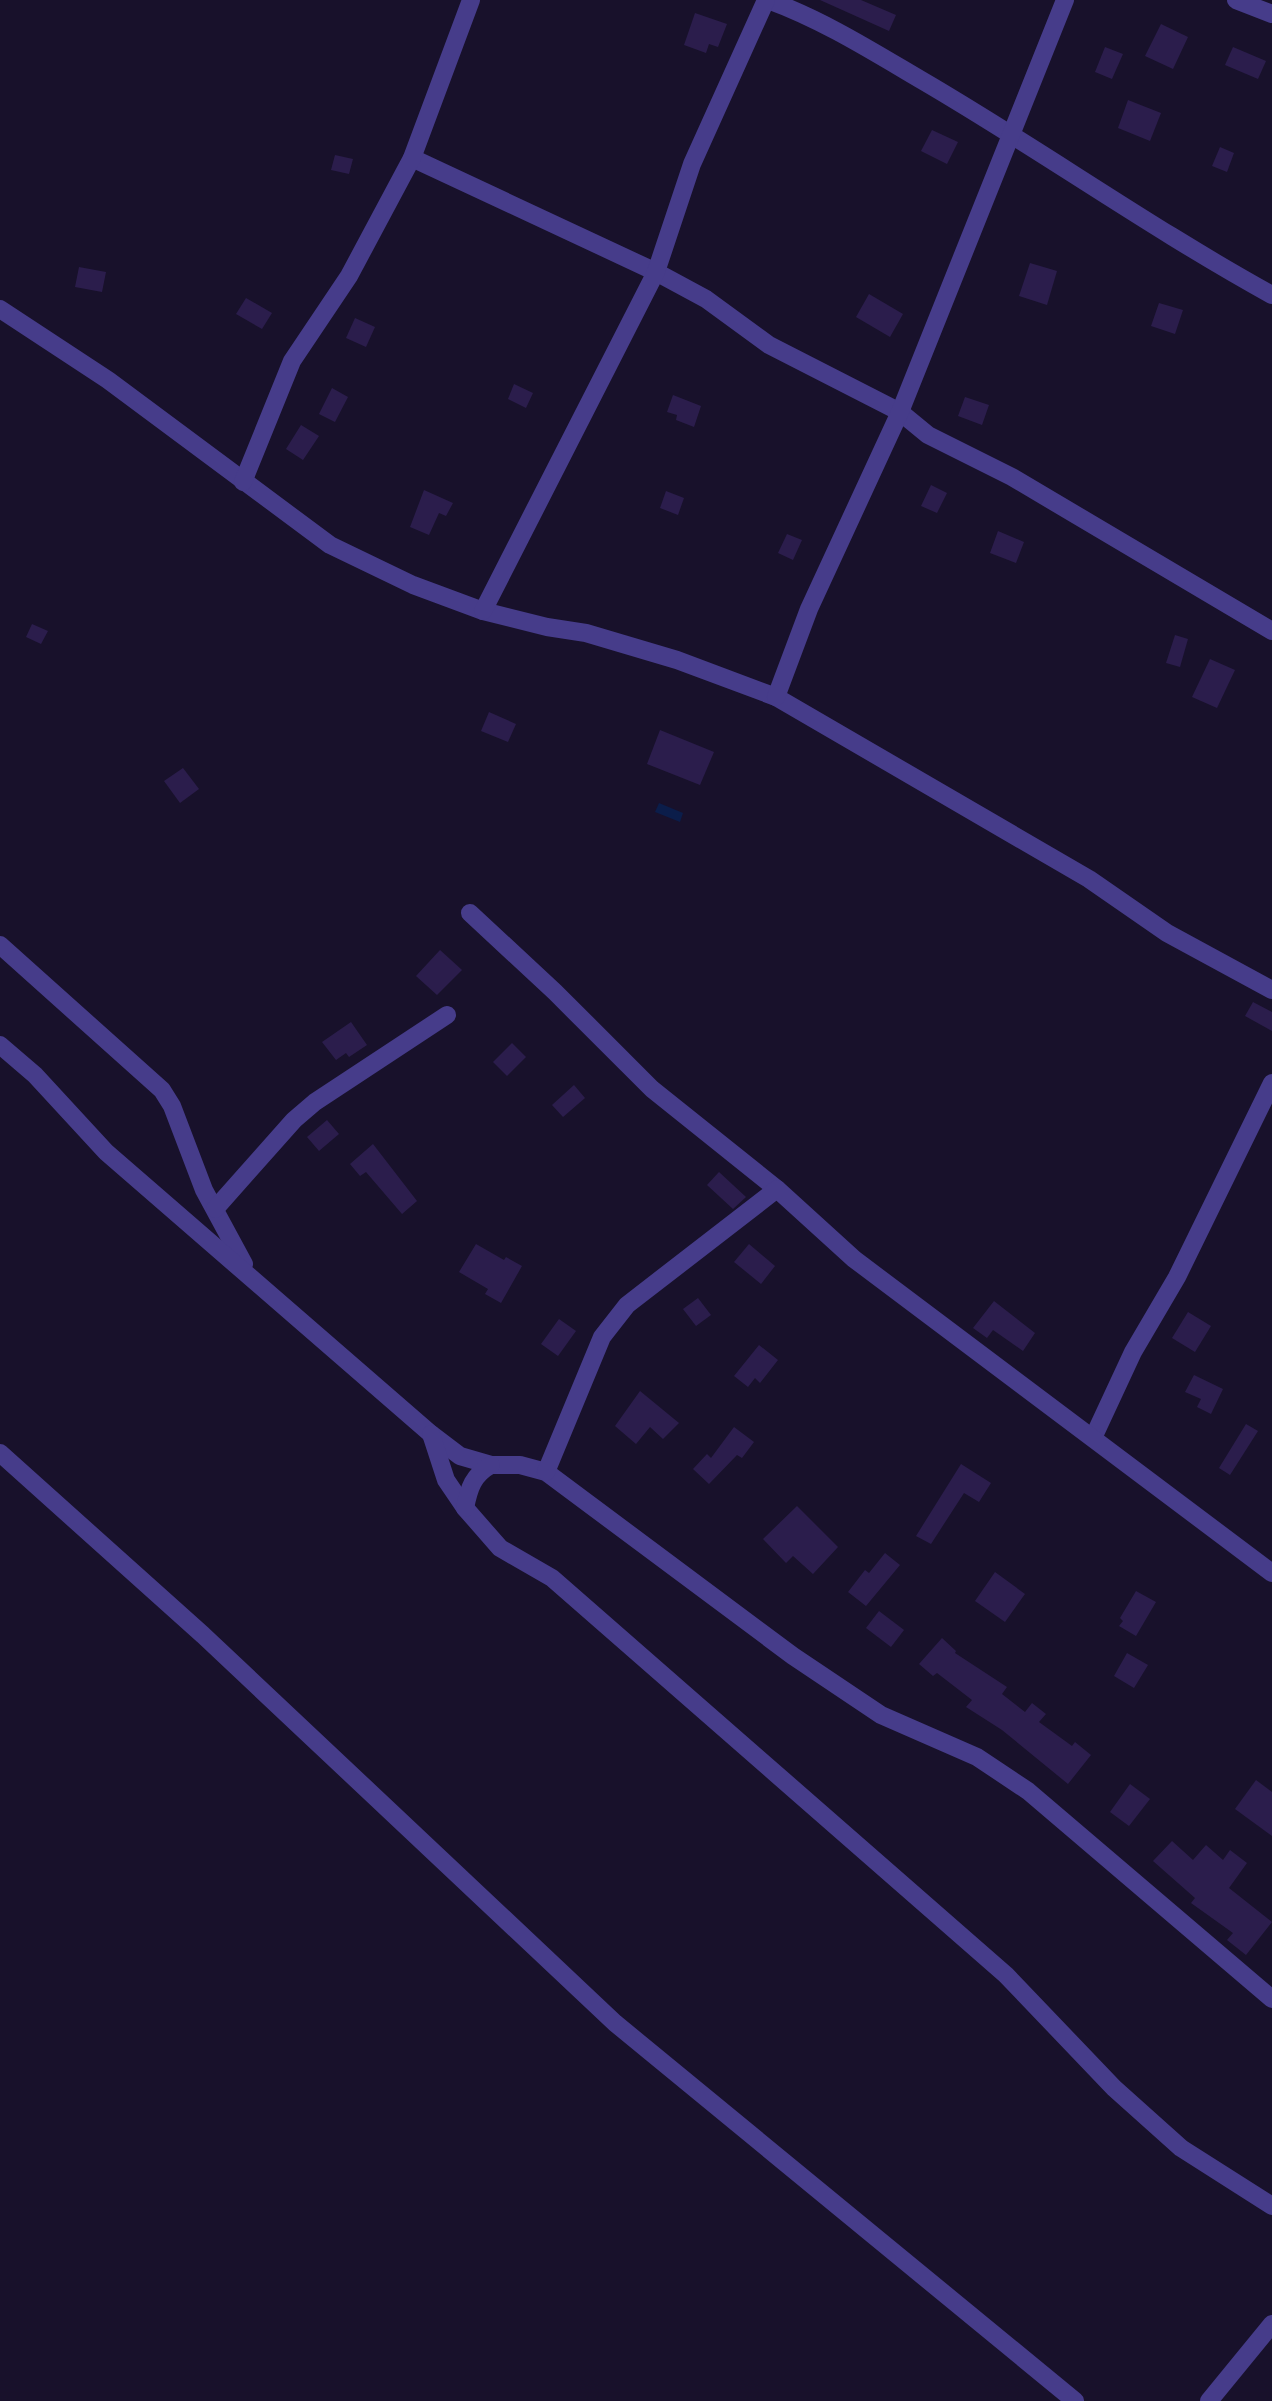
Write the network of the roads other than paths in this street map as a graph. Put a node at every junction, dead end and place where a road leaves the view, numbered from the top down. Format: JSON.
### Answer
{"nodes":[{"id":1,"x":471,"y":0,"type":"edge"},
{"id":2,"x":767,"y":0,"type":"edge"},
{"id":3,"x":1065,"y":0,"type":"edge"},
{"id":4,"x":1236,"y":0,"type":"edge"},
{"id":5,"x":1272,"y":14,"type":"edge"},
{"id":6,"x":1012,"y":133,"type":"junction"},
{"id":7,"x":412,"y":158,"type":"junction"},
{"id":8,"x":656,"y":272,"type":"junction"},
{"id":9,"x":1272,"y":295,"type":"edge"},
{"id":10,"x":0,"y":309,"type":"edge"},
{"id":11,"x":900,"y":412,"type":"junction"},
{"id":12,"x":243,"y":482,"type":"junction"},
{"id":13,"x":483,"y":611,"type":"junction"},
{"id":14,"x":1272,"y":631,"type":"edge"},
{"id":15,"x":776,"y":697,"type":"junction"},
{"id":16,"x":470,"y":914,"type":"dead end"},
{"id":17,"x":0,"y":945,"type":"edge"},
{"id":18,"x":1272,"y":990,"type":"edge"},
{"id":19,"x":447,"y":1015,"type":"dead end"},
{"id":20,"x":0,"y":1045,"type":"edge"},
{"id":21,"x":1272,"y":1083,"type":"edge"},
{"id":22,"x":777,"y":1189,"type":"junction"},
{"id":23,"x":215,"y":1209,"type":"junction"},
{"id":24,"x":249,"y":1273,"type":"junction"},
{"id":25,"x":431,"y":1434,"type":"junction"},
{"id":26,"x":1093,"y":1438,"type":"junction"},
{"id":27,"x":0,"y":1453,"type":"edge"},
{"id":28,"x":491,"y":1465,"type":"junction"},
{"id":29,"x":546,"y":1472,"type":"junction"},
{"id":30,"x":465,"y":1508,"type":"junction"},
{"id":31,"x":1272,"y":1573,"type":"edge"},
{"id":32,"x":1272,"y":1999,"type":"edge"},
{"id":33,"x":1272,"y":2206,"type":"edge"},
{"id":34,"x":1272,"y":2324,"type":"edge"},
{"id":35,"x":1075,"y":2401,"type":"edge"},
{"id":36,"x":1209,"y":2401,"type":"edge"}],
"edges":[{"from":1,"to":7,"type":"street"},
{"from":2,"to":6,"type":"street"},
{"from":2,"to":8,"type":"street"},
{"from":3,"to":6,"type":"street"},
{"from":4,"to":5,"type":"street"},
{"from":6,"to":9,"type":"street"},
{"from":6,"to":11,"type":"street"},
{"from":7,"to":8,"type":"street"},
{"from":7,"to":12,"type":"street"},
{"from":8,"to":11,"type":"street"},
{"from":8,"to":13,"type":"street"},
{"from":10,"to":12,"type":"street"},
{"from":11,"to":14,"type":"street"},
{"from":11,"to":15,"type":"street"},
{"from":12,"to":13,"type":"street"},
{"from":13,"to":15,"type":"street"},
{"from":15,"to":18,"type":"street"},
{"from":16,"to":22,"type":"street"},
{"from":17,"to":23,"type":"street"},
{"from":19,"to":23,"type":"street"},
{"from":20,"to":24,"type":"street"},
{"from":21,"to":26,"type":"street"},
{"from":22,"to":26,"type":"street"},
{"from":22,"to":29,"type":"street"},
{"from":23,"to":24,"type":"street"},
{"from":24,"to":25,"type":"street"},
{"from":25,"to":28,"type":"street"},
{"from":25,"to":30,"type":"street"},
{"from":26,"to":31,"type":"street"},
{"from":27,"to":35,"type":"street"},
{"from":28,"to":29,"type":"street"},
{"from":28,"to":30,"type":"street"},
{"from":29,"to":32,"type":"street"},
{"from":30,"to":33,"type":"street"},
{"from":34,"to":36,"type":"street"}]}
